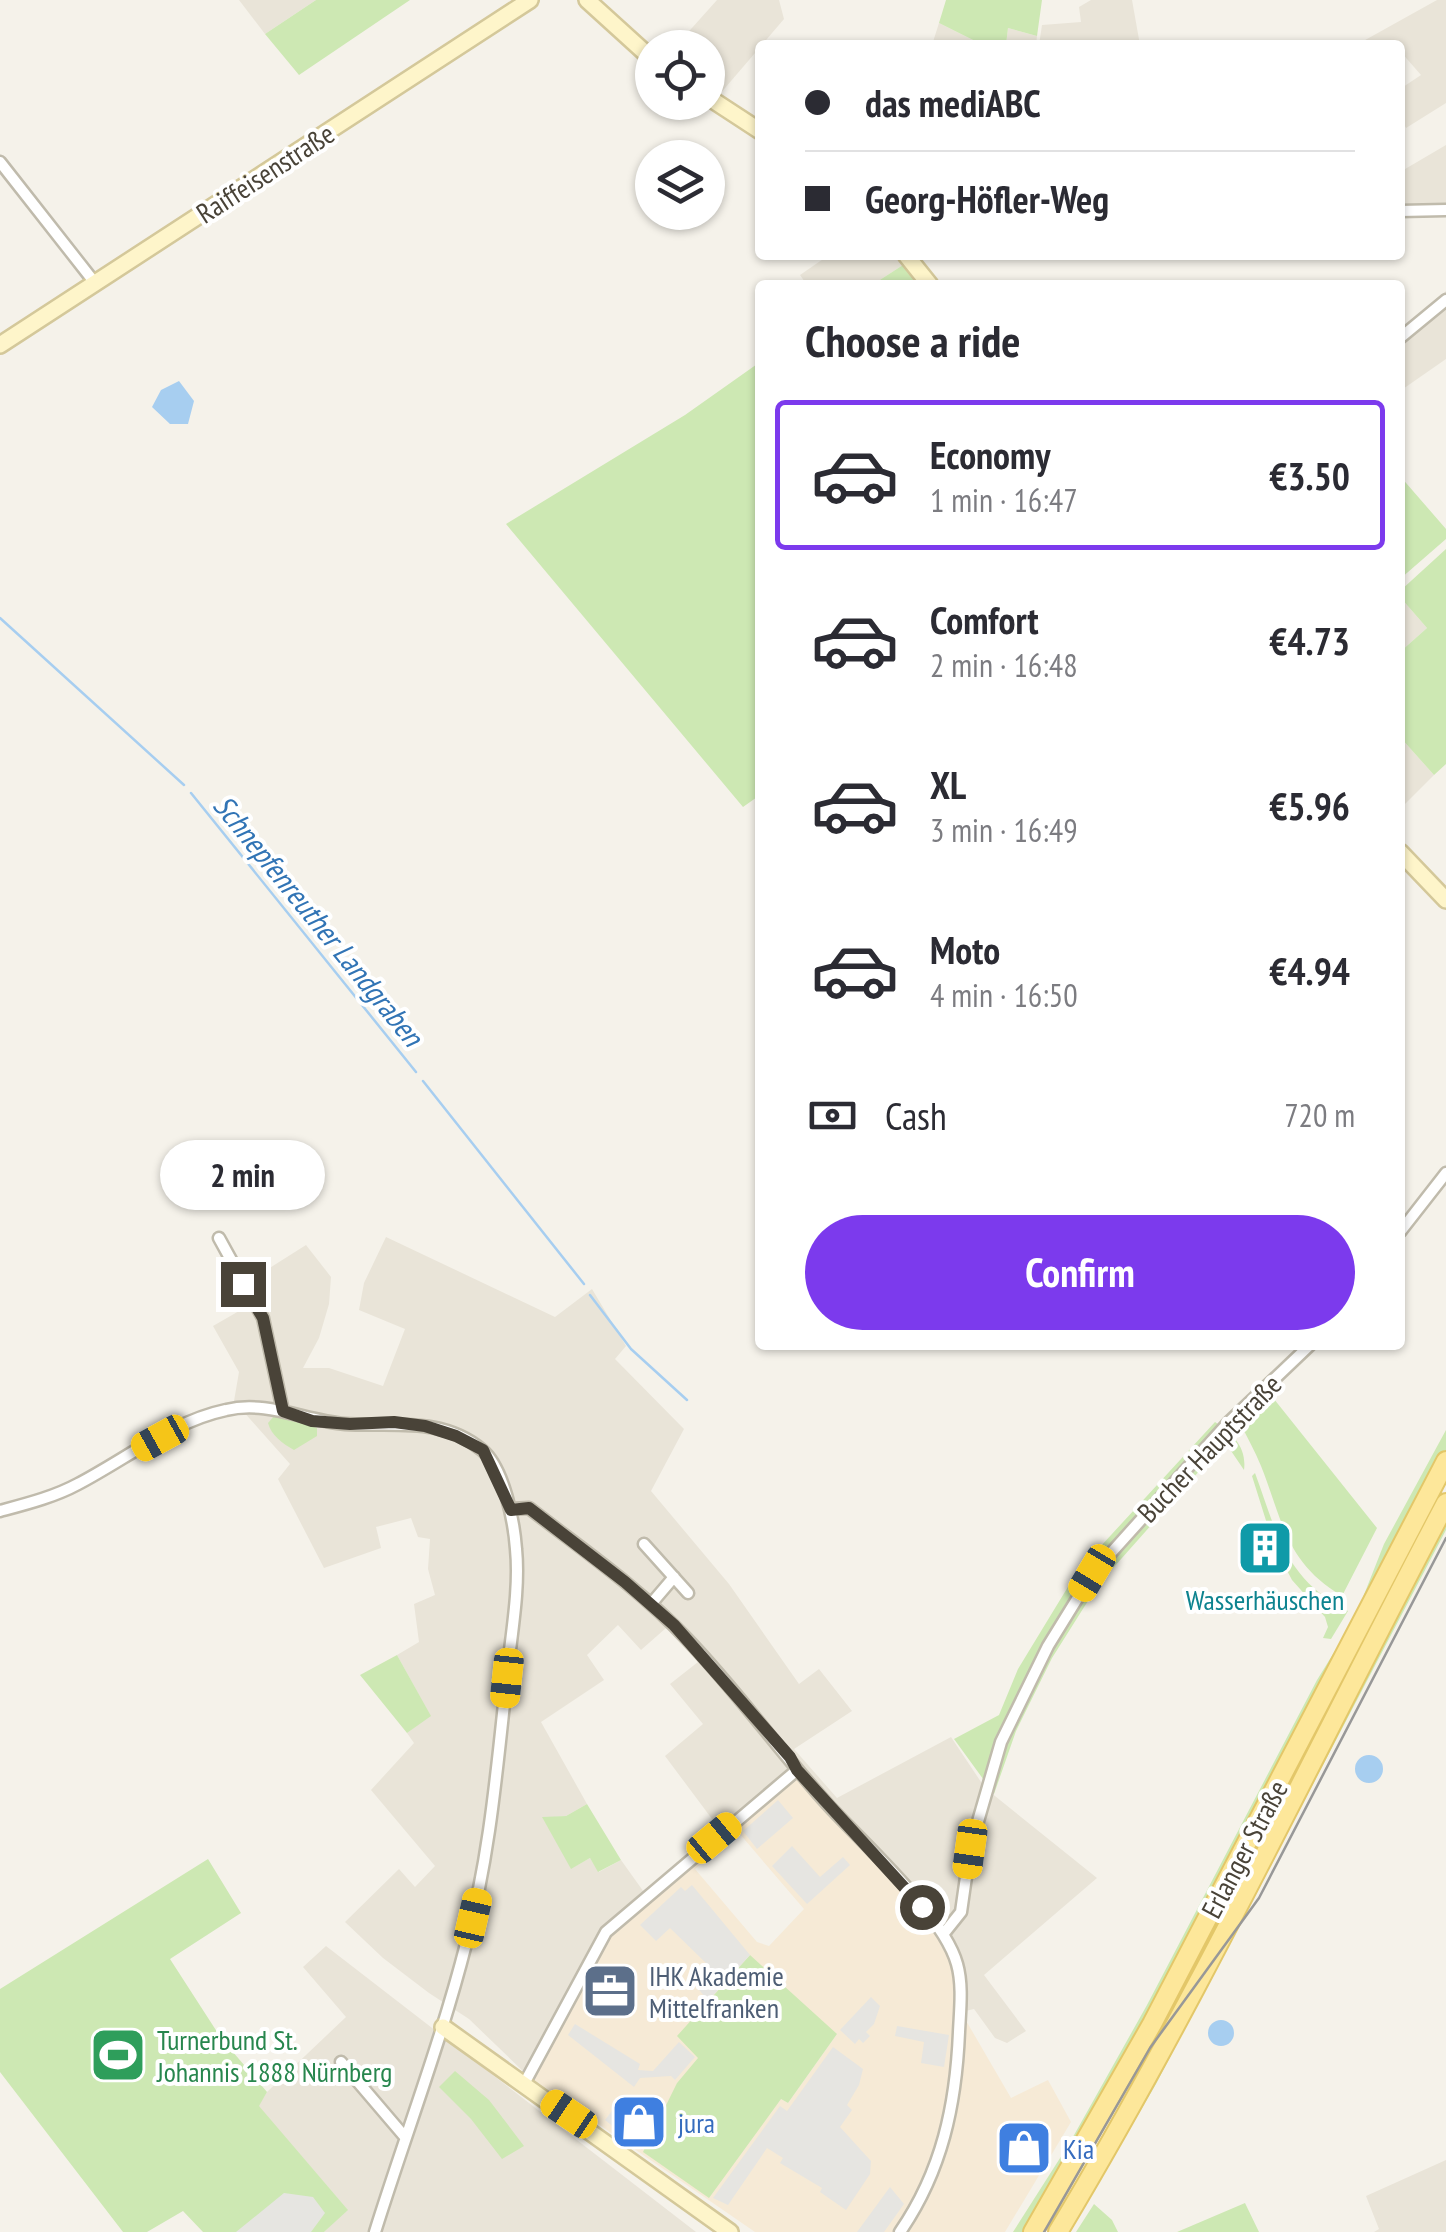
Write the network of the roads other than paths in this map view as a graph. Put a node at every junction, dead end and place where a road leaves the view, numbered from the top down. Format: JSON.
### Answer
{"nodes":[{"id":1,"x":530,"y":0,"type":"edge"},
{"id":2,"x":586,"y":0,"type":"edge"},
{"id":3,"x":635,"y":44,"type":"edge"},
{"id":4,"x":725,"y":108,"type":"edge"},
{"id":5,"x":755,"y":129,"type":"edge"},
{"id":6,"x":0,"y":162,"type":"edge"},
{"id":7,"x":1405,"y":210,"type":"edge"},
{"id":8,"x":1446,"y":210,"type":"edge"},
{"id":9,"x":910,"y":260,"type":"edge"},
{"id":10,"x":926,"y":280,"type":"edge"},
{"id":11,"x":95,"y":284,"type":"junction"},
{"id":12,"x":1446,"y":300,"type":"edge"},
{"id":13,"x":1405,"y":334,"type":"edge"},
{"id":14,"x":0,"y":345,"type":"edge"},
{"id":15,"x":1405,"y":857,"type":"edge"},
{"id":16,"x":1446,"y":900,"type":"edge"},
{"id":17,"x":1446,"y":1173,"type":"edge"},
{"id":18,"x":1405,"y":1226,"type":"edge"},
{"id":19,"x":219,"y":1238,"type":"dead end"},
{"id":20,"x":1305,"y":1350,"type":"edge"},
{"id":21,"x":283,"y":1411,"type":"junction"},
{"id":22,"x":1446,"y":1461,"type":"edge"},
{"id":23,"x":1446,"y":1503,"type":"edge"},
{"id":24,"x":511,"y":1510,"type":"junction"},
{"id":25,"x":0,"y":1511,"type":"edge"},
{"id":26,"x":644,"y":1544,"type":"dead end"},
{"id":27,"x":674,"y":1577,"type":"junction"},
{"id":28,"x":688,"y":1593,"type":"dead end"},
{"id":29,"x":650,"y":1604,"type":"junction"},
{"id":30,"x":797,"y":1770,"type":"junction"},
{"id":31,"x":945,"y":1932,"type":"junction"},
{"id":32,"x":442,"y":2027,"type":"junction"},
{"id":33,"x":341,"y":2062,"type":"dead end"},
{"id":34,"x":524,"y":2084,"type":"junction"},
{"id":35,"x":406,"y":2137,"type":"junction"},
{"id":36,"x":375,"y":2232,"type":"edge"},
{"id":37,"x":730,"y":2232,"type":"edge"},
{"id":38,"x":900,"y":2232,"type":"edge"},
{"id":39,"x":1033,"y":2232,"type":"edge"},
{"id":40,"x":1058,"y":2232,"type":"edge"}],
"edges":[{"from":1,"to":11,"type":"street","name":"Raiffeisenstraße"},
{"from":2,"to":3,"type":"street"},
{"from":4,"to":5,"type":"street"},
{"from":6,"to":11,"type":"street"},
{"from":7,"to":8,"type":"street"},
{"from":9,"to":10,"type":"street"},
{"from":11,"to":14,"type":"street","name":"Raiffeisenstraße"},
{"from":12,"to":13,"type":"street"},
{"from":15,"to":16,"type":"street"},
{"from":17,"to":18,"type":"street"},
{"from":19,"to":21,"type":"street"},
{"from":20,"to":31,"type":"street","name":"Bucher Hauptstraße"},
{"from":21,"to":24,"type":"street"},
{"from":21,"to":25,"type":"street"},
{"from":22,"to":39,"type":"main road","name":"Erlanger Straße"},
{"from":23,"to":40,"type":"main road","name":"Erlanger Straße"},
{"from":24,"to":29,"type":"street"},
{"from":24,"to":32,"type":"street"},
{"from":26,"to":27,"type":"street"},
{"from":27,"to":28,"type":"street"},
{"from":27,"to":29,"type":"street"},
{"from":29,"to":30,"type":"street"},
{"from":30,"to":31,"type":"street"},
{"from":30,"to":34,"type":"street"},
{"from":31,"to":38,"type":"street"},
{"from":32,"to":34,"type":"street"},
{"from":32,"to":35,"type":"street"},
{"from":33,"to":35,"type":"street"},
{"from":34,"to":37,"type":"street"},
{"from":35,"to":36,"type":"street"}]}
